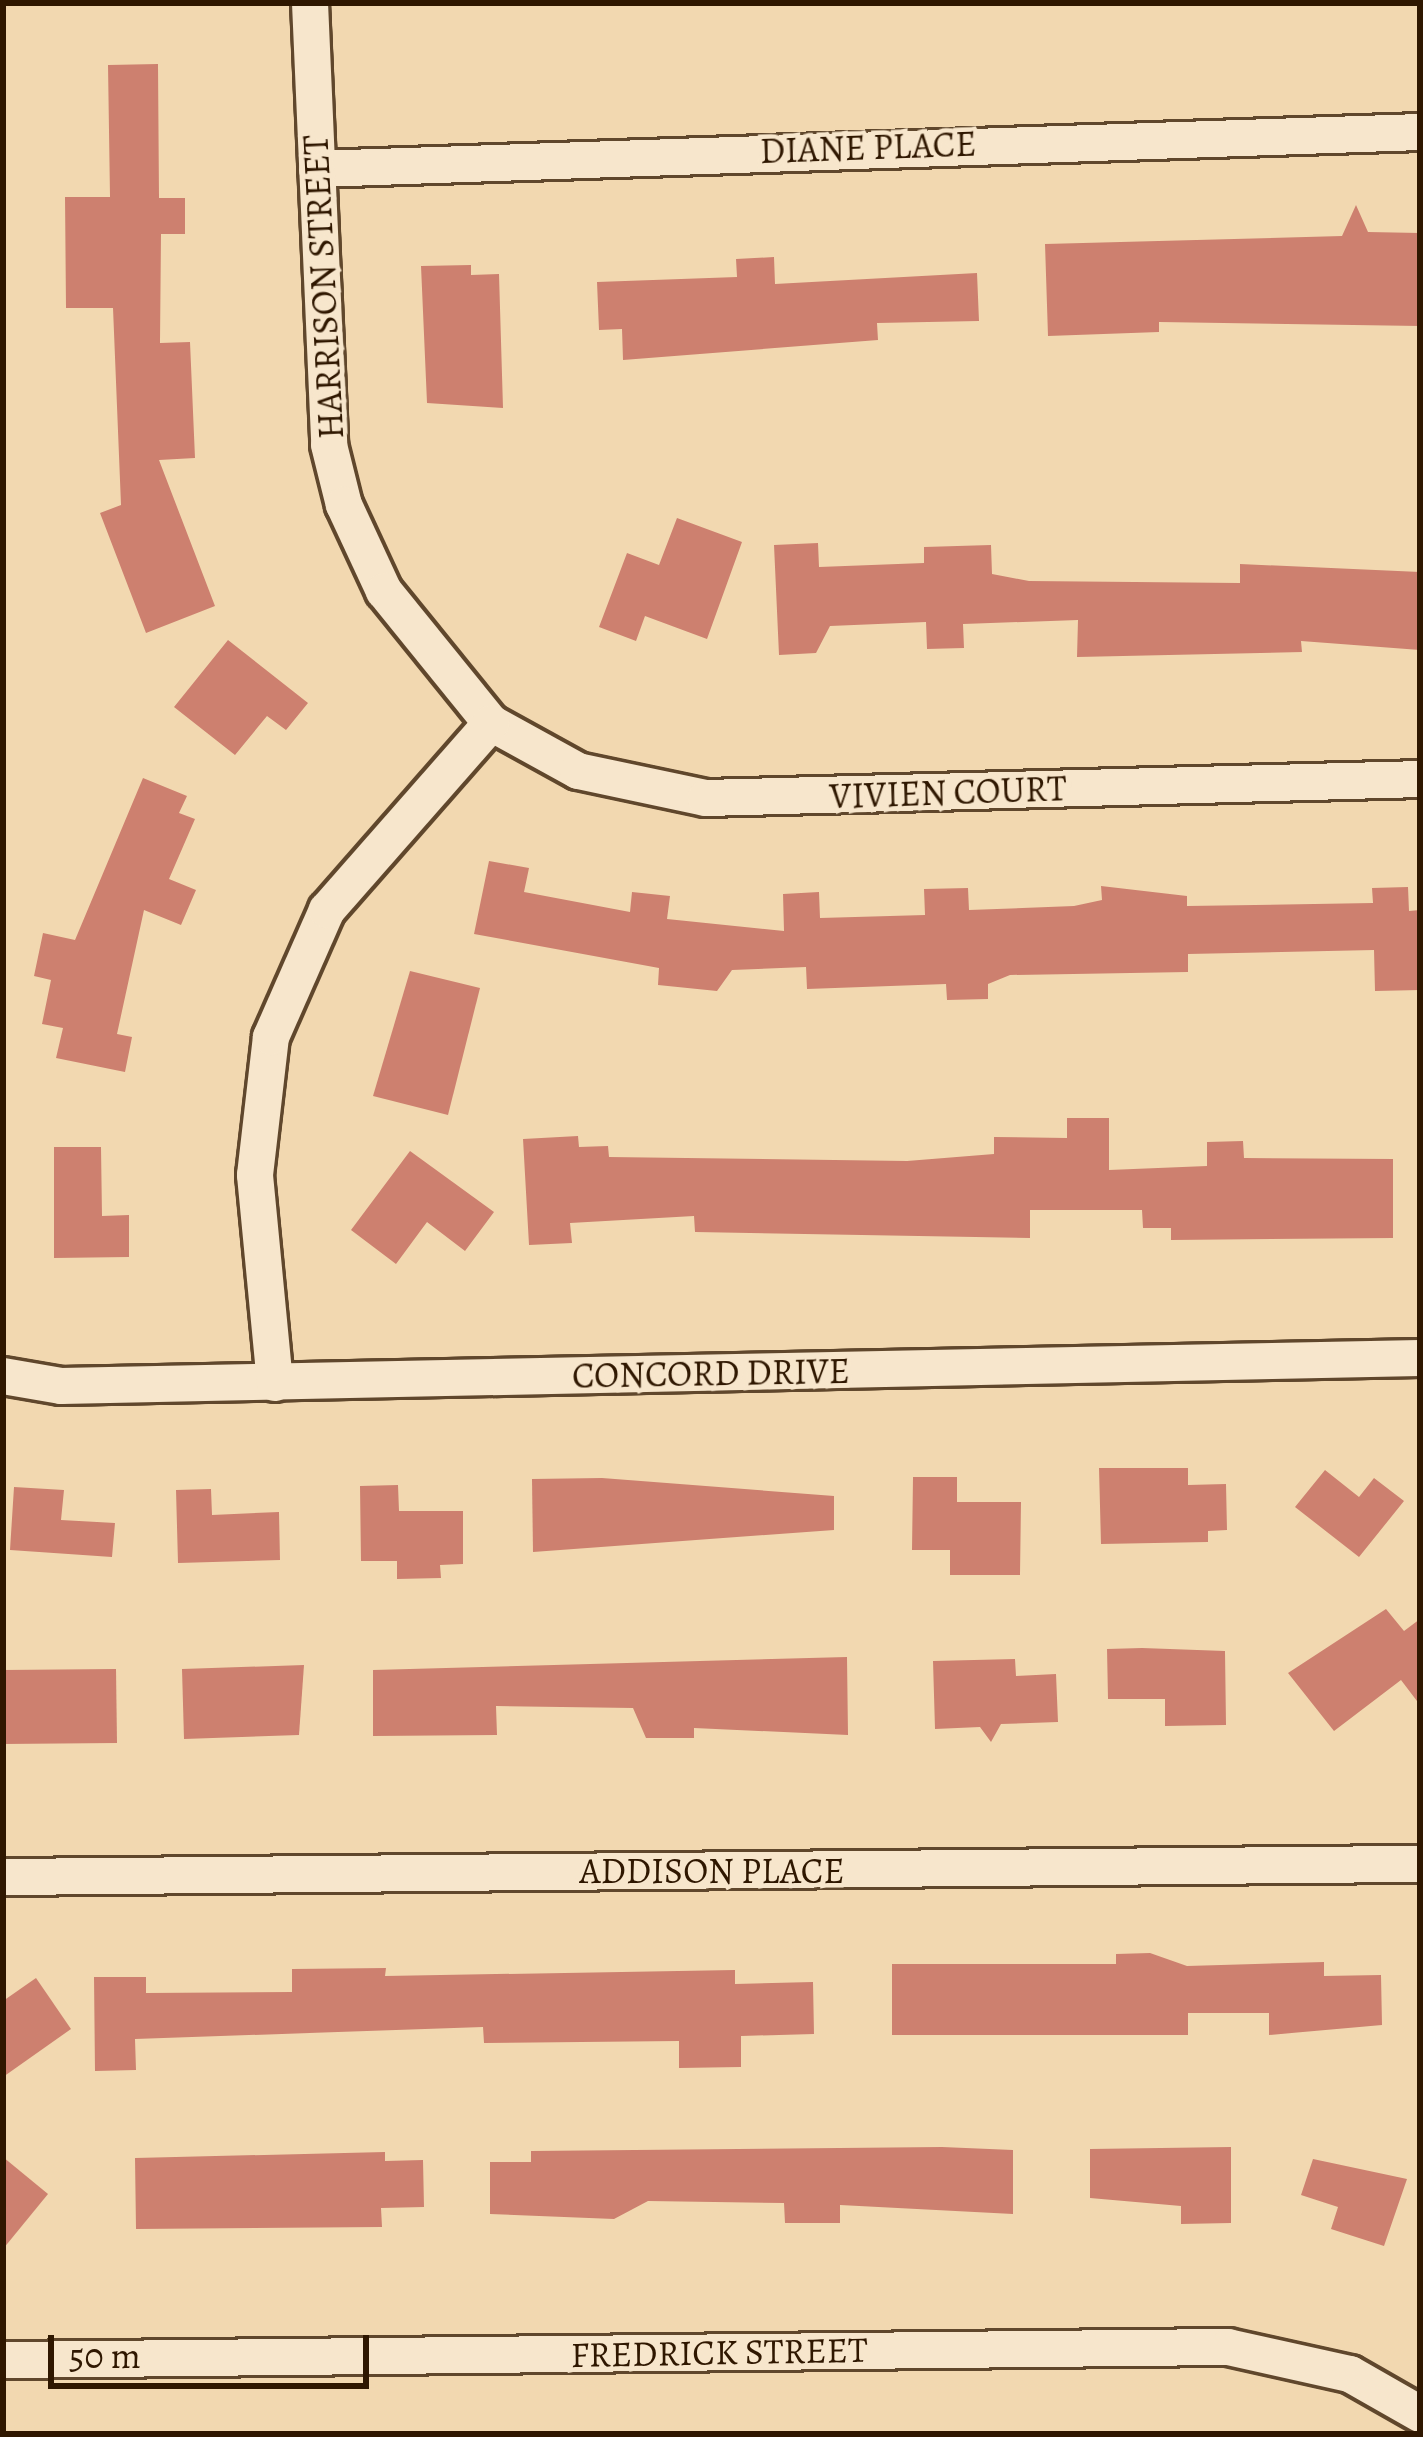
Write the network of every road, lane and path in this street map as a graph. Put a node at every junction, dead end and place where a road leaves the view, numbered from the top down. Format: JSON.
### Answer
{"nodes":[{"id":1,"x":310,"y":3,"type":"edge"},
{"id":2,"x":1420,"y":132,"type":"edge"},
{"id":3,"x":316,"y":169,"type":"junction"},
{"id":4,"x":491,"y":723,"type":"junction"},
{"id":5,"x":1420,"y":779,"type":"edge"},
{"id":6,"x":1420,"y":1358,"type":"edge"},
{"id":7,"x":3,"y":1376,"type":"edge"},
{"id":8,"x":275,"y":1383,"type":"junction"},
{"id":9,"x":1420,"y":1864,"type":"edge"},
{"id":10,"x":3,"y":1877,"type":"edge"},
{"id":11,"x":3,"y":2360,"type":"edge"},
{"id":12,"x":1420,"y":2414,"type":"edge"}],
"edges":[{"from":1,"to":3,"type":"street","name":"HARRISON STREET"},
{"from":2,"to":3,"type":"street","name":"DIANE PLACE"},
{"from":3,"to":4,"type":"street","name":"HARRISON STREET"},
{"from":4,"to":5,"type":"street","name":"VIVIEN COURT"},
{"from":4,"to":8,"type":"street"},
{"from":6,"to":8,"type":"street","name":"CONCORD DRIVE"},
{"from":7,"to":8,"type":"street","name":"CONCORD DRIVE"},
{"from":9,"to":10,"type":"street","name":"ADDISON PLACE"},
{"from":11,"to":12,"type":"street","name":"FREDRICK STREET"}]}
